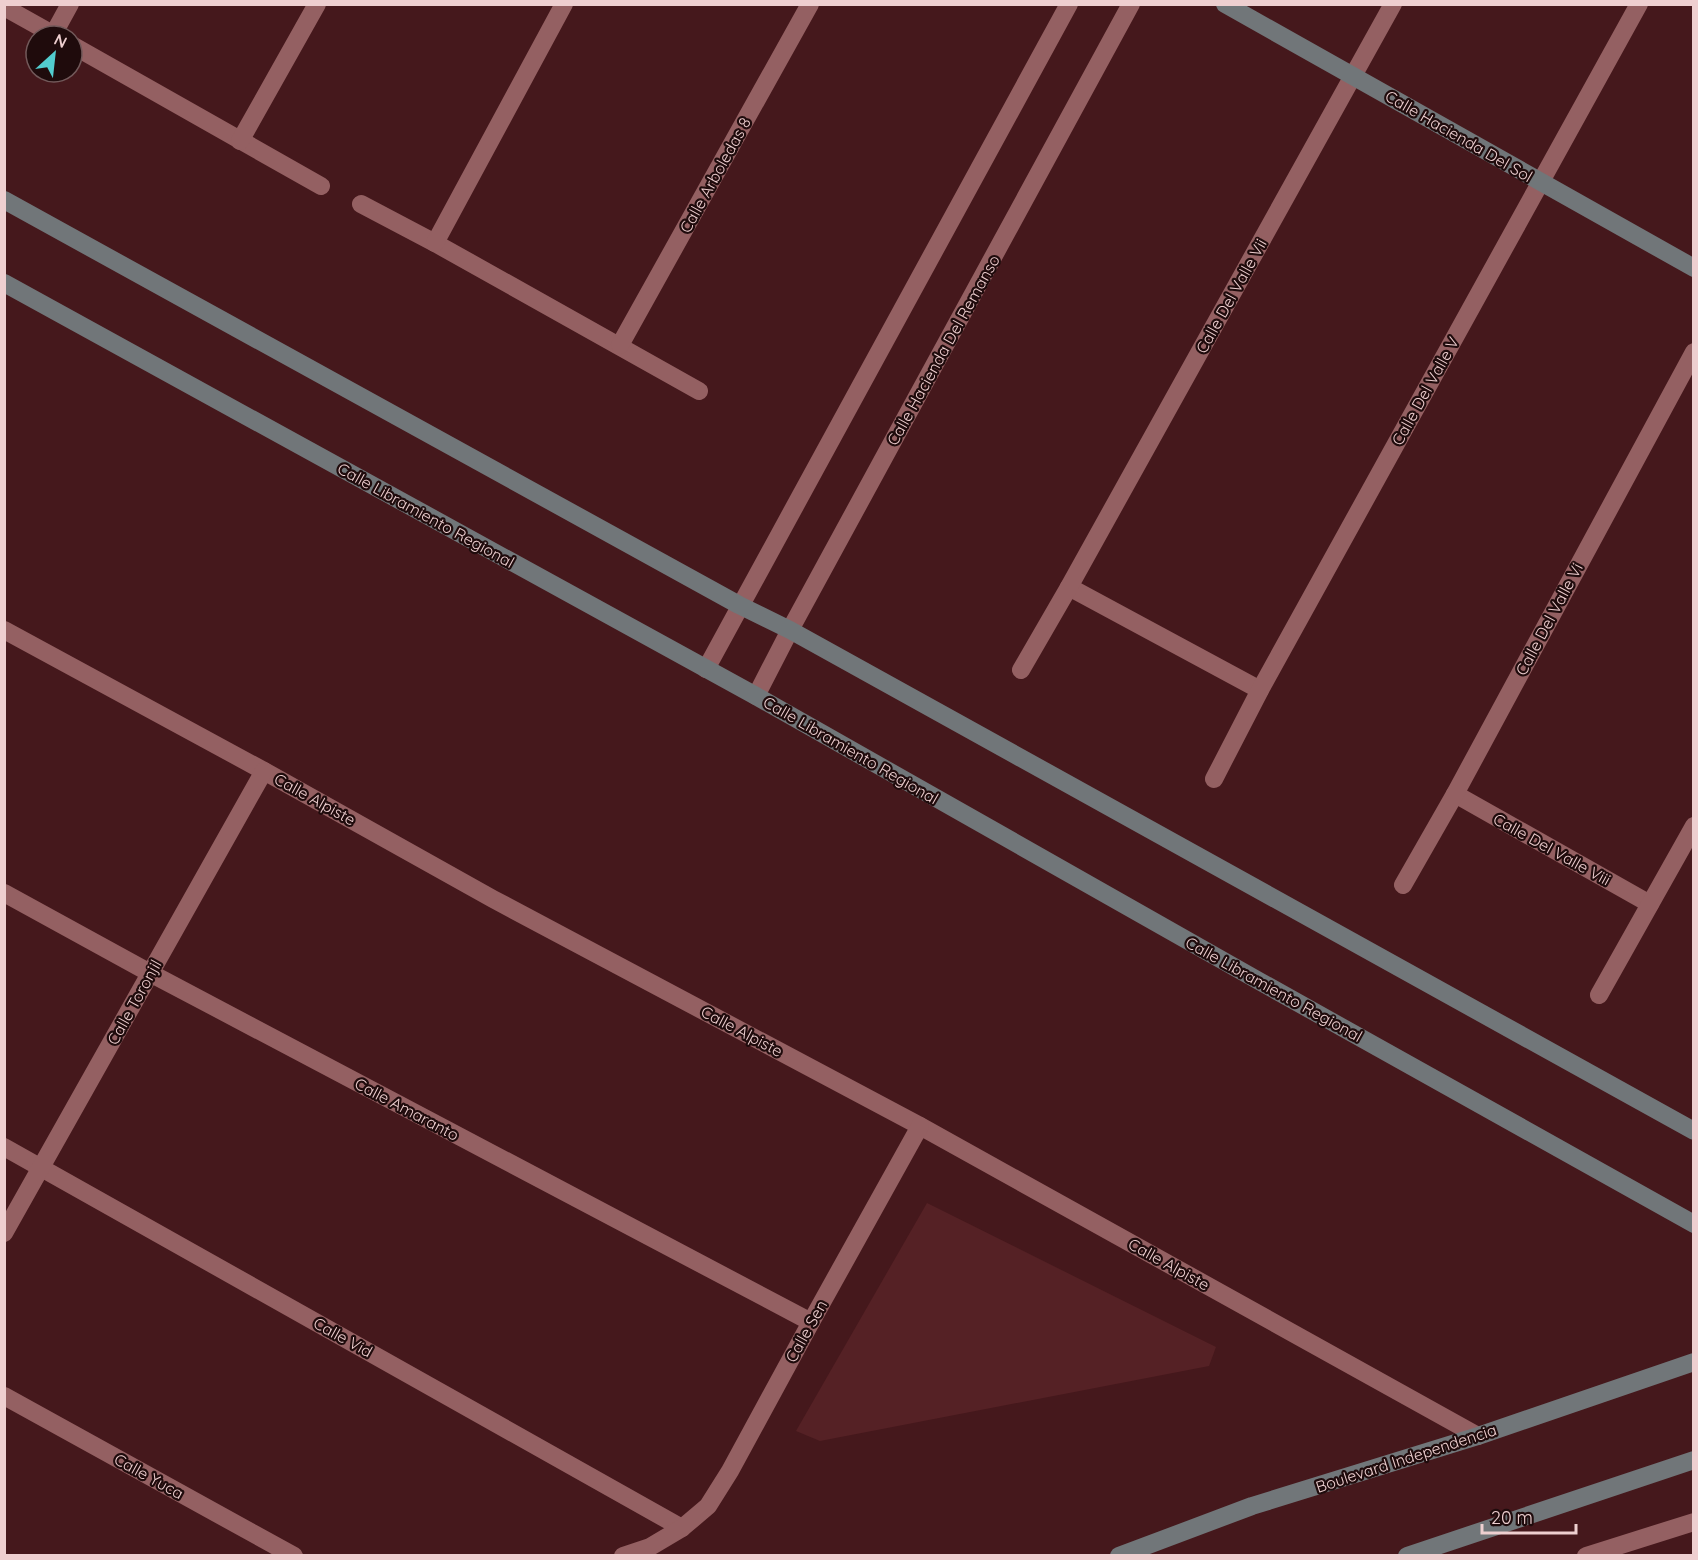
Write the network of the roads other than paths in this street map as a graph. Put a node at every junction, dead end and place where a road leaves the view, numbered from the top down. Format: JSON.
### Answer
{"nodes":[{"id":1,"x":70,"y":4,"type":"edge"},
{"id":2,"x":317,"y":4,"type":"edge"},
{"id":3,"x":564,"y":4,"type":"edge"},
{"id":4,"x":810,"y":4,"type":"edge"},
{"id":5,"x":1069,"y":4,"type":"edge"},
{"id":6,"x":1131,"y":4,"type":"edge"},
{"id":7,"x":1225,"y":4,"type":"edge"},
{"id":8,"x":1393,"y":4,"type":"edge"},
{"id":9,"x":1639,"y":4,"type":"edge"},
{"id":10,"x":4,"y":7,"type":"edge"},
{"id":11,"x":35,"y":24,"type":"edge"},
{"id":12,"x":60,"y":24,"type":"edge"},
{"id":13,"x":84,"y":52,"type":"edge"},
{"id":14,"x":1353,"y":76,"type":"junction"},
{"id":15,"x":240,"y":141,"type":"junction"},
{"id":16,"x":1540,"y":182,"type":"junction"},
{"id":17,"x":321,"y":186,"type":"dead end"},
{"id":18,"x":4,"y":200,"type":"edge"},
{"id":19,"x":361,"y":204,"type":"dead end"},
{"id":20,"x":435,"y":243,"type":"junction"},
{"id":21,"x":1694,"y":268,"type":"edge"},
{"id":22,"x":4,"y":283,"type":"edge"},
{"id":23,"x":620,"y":345,"type":"junction"},
{"id":24,"x":1694,"y":352,"type":"edge"},
{"id":25,"x":699,"y":391,"type":"dead end"},
{"id":26,"x":1069,"y":587,"type":"junction"},
{"id":27,"x":739,"y":605,"type":"junction"},
{"id":28,"x":4,"y":630,"type":"edge"},
{"id":29,"x":789,"y":630,"type":"junction"},
{"id":30,"x":706,"y":669,"type":"junction"},
{"id":31,"x":1021,"y":670,"type":"dead end"},
{"id":32,"x":1260,"y":690,"type":"junction"},
{"id":33,"x":756,"y":696,"type":"junction"},
{"id":34,"x":264,"y":771,"type":"junction"},
{"id":35,"x":1214,"y":779,"type":"dead end"},
{"id":36,"x":1455,"y":794,"type":"junction"},
{"id":37,"x":1694,"y":826,"type":"edge"},
{"id":38,"x":1403,"y":885,"type":"dead end"},
{"id":39,"x":4,"y":893,"type":"edge"},
{"id":40,"x":1650,"y":904,"type":"junction"},
{"id":41,"x":150,"y":973,"type":"junction"},
{"id":42,"x":1599,"y":995,"type":"dead end"},
{"id":43,"x":920,"y":1126,"type":"junction"},
{"id":44,"x":1694,"y":1131,"type":"edge"},
{"id":45,"x":4,"y":1147,"type":"edge"},
{"id":46,"x":41,"y":1167,"type":"junction"},
{"id":47,"x":1694,"y":1224,"type":"edge"},
{"id":48,"x":4,"y":1233,"type":"edge"},
{"id":49,"x":811,"y":1322,"type":"junction"},
{"id":50,"x":1694,"y":1362,"type":"edge"},
{"id":51,"x":4,"y":1396,"type":"edge"},
{"id":52,"x":1478,"y":1436,"type":"junction"},
{"id":53,"x":1694,"y":1460,"type":"edge"},
{"id":54,"x":1694,"y":1522,"type":"edge"},
{"id":55,"x":682,"y":1528,"type":"junction"},
{"id":56,"x":294,"y":1556,"type":"edge"},
{"id":57,"x":623,"y":1556,"type":"edge"},
{"id":58,"x":1119,"y":1556,"type":"edge"},
{"id":59,"x":1407,"y":1556,"type":"edge"},
{"id":60,"x":1586,"y":1556,"type":"edge"}],
"edges":[{"from":1,"to":12,"type":"street"},
{"from":2,"to":15,"type":"street"},
{"from":3,"to":20,"type":"street"},
{"from":4,"to":23,"type":"street","name":"Calle Arboledas 8"},
{"from":5,"to":27,"type":"street"},
{"from":6,"to":29,"type":"street","name":"Calle Hacienda Del Remanso"},
{"from":7,"to":14,"type":"street","name":"Calle Hacienda Del Sol"},
{"from":8,"to":14,"type":"street","name":"Calle Del Valle Vii"},
{"from":9,"to":16,"type":"street","name":"Calle Del Valle V"},
{"from":10,"to":11,"type":"street"},
{"from":13,"to":15,"type":"street"},
{"from":14,"to":16,"type":"street","name":"Calle Hacienda Del Sol"},
{"from":14,"to":26,"type":"street","name":"Calle Del Valle Vii"},
{"from":15,"to":17,"type":"street"},
{"from":16,"to":21,"type":"street","name":"Calle Hacienda Del Sol"},
{"from":16,"to":32,"type":"street","name":"Calle Del Valle V"},
{"from":18,"to":27,"type":"street"},
{"from":19,"to":20,"type":"street"},
{"from":20,"to":23,"type":"street"},
{"from":22,"to":30,"type":"street","name":"Calle Libramiento Regional"},
{"from":23,"to":25,"type":"street"},
{"from":24,"to":36,"type":"street","name":"Calle Del Valle Vi"},
{"from":26,"to":31,"type":"street","name":"Calle Del Valle Vii"},
{"from":26,"to":32,"type":"street"},
{"from":27,"to":29,"type":"street"},
{"from":27,"to":30,"type":"street"},
{"from":28,"to":34,"type":"street","name":"Calle Alpiste"},
{"from":29,"to":33,"type":"street","name":"Calle Hacienda Del Remanso"},
{"from":29,"to":44,"type":"street"},
{"from":30,"to":33,"type":"street","name":"Calle Libramiento Regional"},
{"from":32,"to":35,"type":"street","name":"Calle Del Valle V"},
{"from":33,"to":47,"type":"street","name":"Calle Libramiento Regional"},
{"from":34,"to":41,"type":"street","name":"Calle Toronjil"},
{"from":34,"to":43,"type":"street","name":"Calle Alpiste"},
{"from":36,"to":38,"type":"street","name":"Calle Del Valle Vi"},
{"from":36,"to":40,"type":"street","name":"Calle Del Valle Viii"},
{"from":37,"to":40,"type":"street"},
{"from":39,"to":41,"type":"street","name":"Calle Amaranto"},
{"from":40,"to":42,"type":"street"},
{"from":41,"to":46,"type":"street","name":"Calle Toronjil"},
{"from":41,"to":49,"type":"street","name":"Calle Amaranto"},
{"from":43,"to":49,"type":"street","name":"Calle Sen"},
{"from":43,"to":52,"type":"street","name":"Calle Alpiste"},
{"from":45,"to":46,"type":"street","name":"Calle Vid"},
{"from":46,"to":48,"type":"street","name":"Calle Toronjil"},
{"from":46,"to":55,"type":"street","name":"Calle Vid"},
{"from":49,"to":55,"type":"street","name":"Calle Sen"},
{"from":50,"to":52,"type":"street","name":"Boulevard Independencia"},
{"from":51,"to":56,"type":"street","name":"Calle Yuca"},
{"from":52,"to":58,"type":"street","name":"Boulevard Independencia"},
{"from":53,"to":59,"type":"street"},
{"from":54,"to":60,"type":"street"},
{"from":55,"to":57,"type":"street","name":"Calle Sen"}]}
